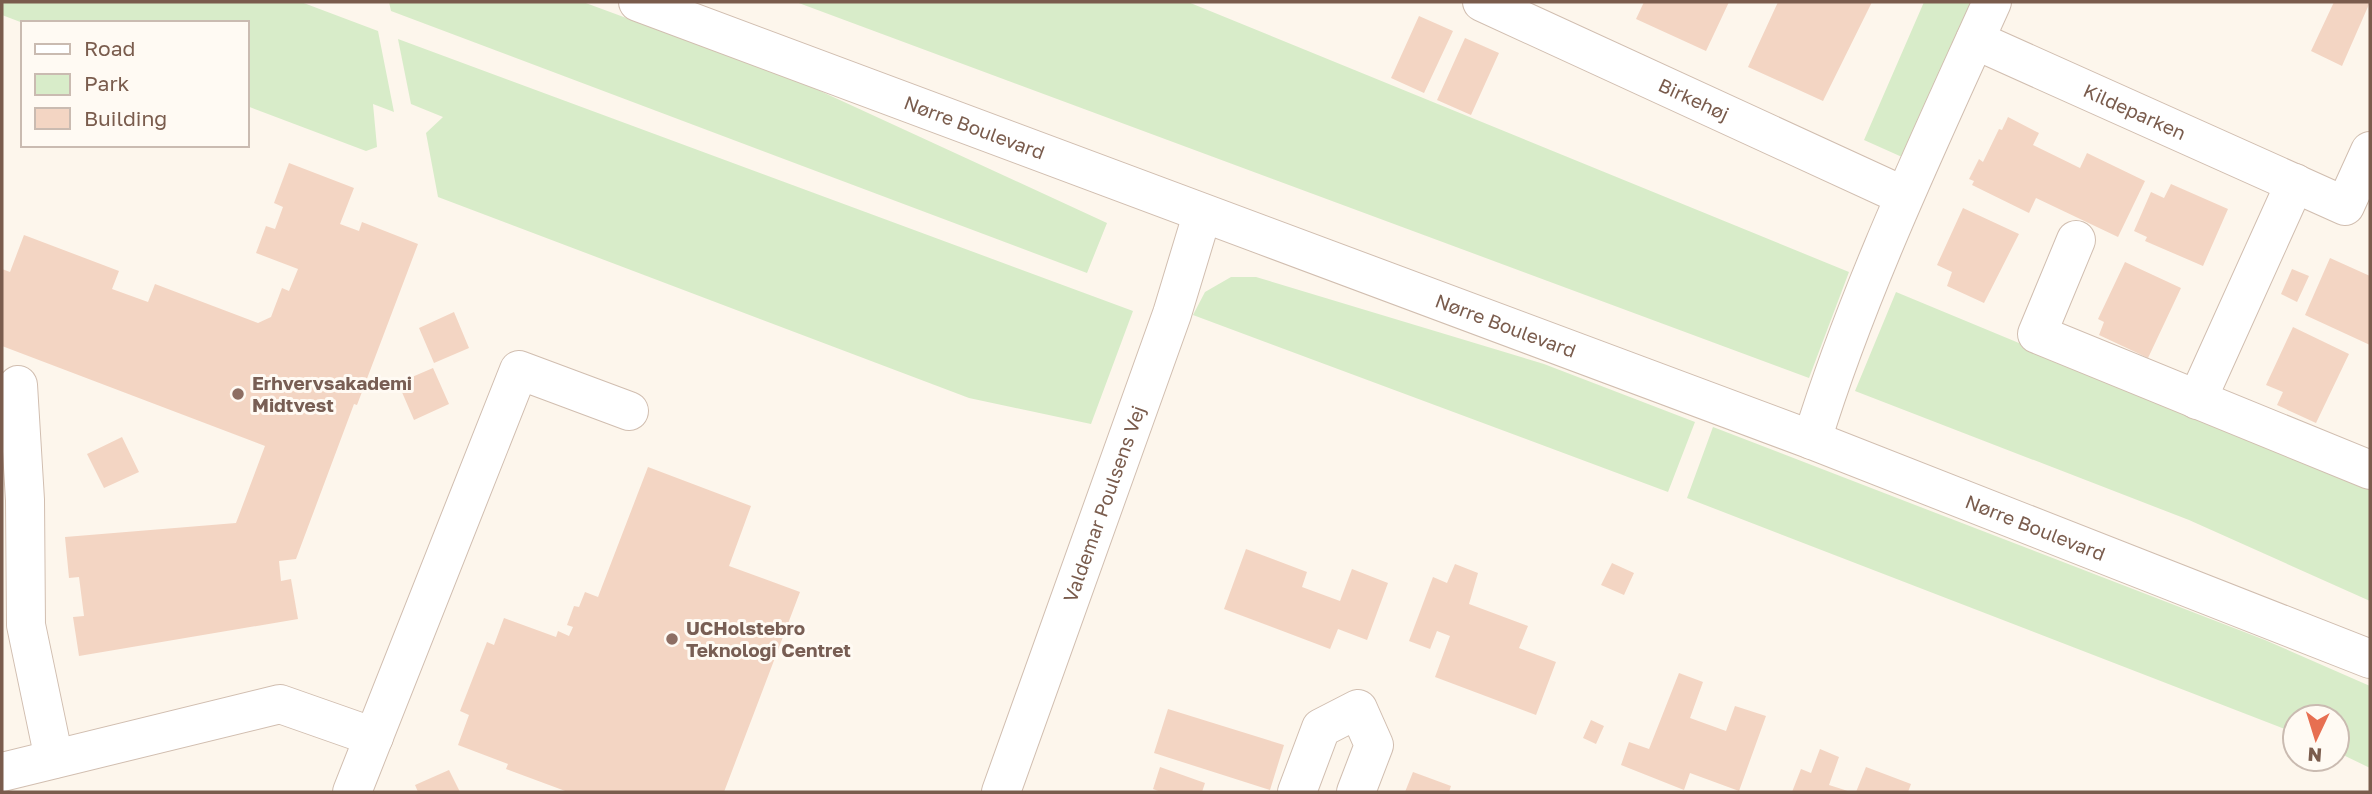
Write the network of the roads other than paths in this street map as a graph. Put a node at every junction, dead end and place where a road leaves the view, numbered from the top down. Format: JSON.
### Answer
{"nodes":[{"id":1,"x":638,"y":2,"type":"edge"},
{"id":2,"x":1482,"y":2,"type":"edge"},
{"id":3,"x":1992,"y":2,"type":"edge"},
{"id":4,"x":1975,"y":40,"type":"junction"},
{"id":5,"x":2368,"y":164,"type":"edge"},
{"id":6,"x":2295,"y":183,"type":"junction"},
{"id":7,"x":1904,"y":197,"type":"junction"},
{"id":8,"x":1202,"y":215,"type":"junction"},
{"id":9,"x":2076,"y":240,"type":"dead end"},
{"id":10,"x":18,"y":385,"type":"dead end"},
{"id":11,"x":2197,"y":400,"type":"junction"},
{"id":12,"x":629,"y":411,"type":"dead end"},
{"id":13,"x":1812,"y":440,"type":"junction"},
{"id":14,"x":2369,"y":468,"type":"edge"},
{"id":15,"x":2370,"y":659,"type":"edge"},
{"id":16,"x":374,"y":737,"type":"junction"},
{"id":17,"x":54,"y":759,"type":"junction"},
{"id":18,"x":2,"y":772,"type":"edge"},
{"id":19,"x":352,"y":792,"type":"edge"},
{"id":20,"x":1001,"y":792,"type":"edge"},
{"id":21,"x":1297,"y":792,"type":"edge"},
{"id":22,"x":1356,"y":792,"type":"edge"}],
"edges":[{"from":1,"to":8,"type":"street","name":"Nørre Boulevard"},
{"from":2,"to":7,"type":"street","name":"Birkehøj"},
{"from":3,"to":4,"type":"street"},
{"from":4,"to":6,"type":"street","name":"Kildeparken"},
{"from":4,"to":7,"type":"street"},
{"from":5,"to":6,"type":"street","name":"Kildeparken"},
{"from":6,"to":11,"type":"street"},
{"from":7,"to":13,"type":"street"},
{"from":8,"to":13,"type":"street","name":"Nørre Boulevard"},
{"from":8,"to":20,"type":"street","name":"Valdemar Poulsens Vej"},
{"from":9,"to":11,"type":"street"},
{"from":10,"to":17,"type":"street"},
{"from":11,"to":14,"type":"street"},
{"from":12,"to":16,"type":"street"},
{"from":13,"to":15,"type":"street","name":"Nørre Boulevard"},
{"from":16,"to":17,"type":"street"},
{"from":16,"to":19,"type":"street"},
{"from":17,"to":18,"type":"street"},
{"from":21,"to":22,"type":"street"}]}
